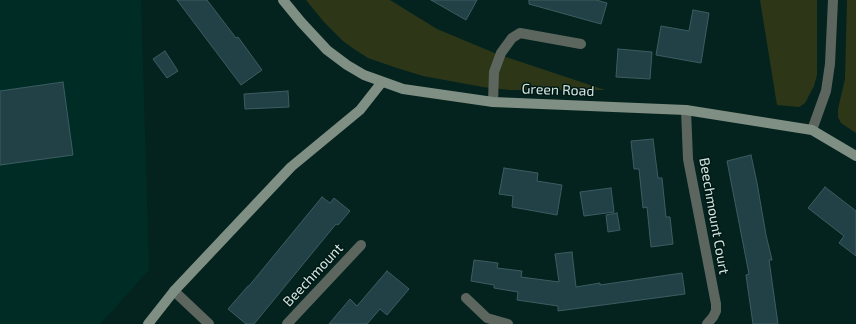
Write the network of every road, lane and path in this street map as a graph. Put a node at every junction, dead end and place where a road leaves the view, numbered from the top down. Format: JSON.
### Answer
{"nodes":[{"id":1,"x":283,"y":0,"type":"edge"},
{"id":2,"x":833,"y":0,"type":"edge"},
{"id":3,"x":582,"y":44,"type":"dead end"},
{"id":4,"x":382,"y":82,"type":"junction"},
{"id":5,"x":493,"y":102,"type":"junction"},
{"id":6,"x":686,"y":110,"type":"junction"},
{"id":7,"x":812,"y":130,"type":"junction"},
{"id":8,"x":856,"y":156,"type":"edge"},
{"id":9,"x":361,"y":245,"type":"dead end"},
{"id":10,"x":174,"y":291,"type":"junction"},
{"id":11,"x":466,"y":298,"type":"dead end"},
{"id":12,"x":148,"y":324,"type":"edge"},
{"id":13,"x":209,"y":324,"type":"edge"},
{"id":14,"x":287,"y":324,"type":"edge"},
{"id":15,"x":508,"y":324,"type":"edge"},
{"id":16,"x":707,"y":324,"type":"edge"}],
"edges":[{"from":1,"to":4,"type":"street","name":"Green Road"},
{"from":2,"to":7,"type":"street"},
{"from":3,"to":5,"type":"street"},
{"from":4,"to":5,"type":"street","name":"Green Road"},
{"from":4,"to":10,"type":"street"},
{"from":5,"to":6,"type":"street","name":"Green Road"},
{"from":6,"to":7,"type":"street","name":"Green Road"},
{"from":6,"to":16,"type":"street","name":"Beechmount Court"},
{"from":7,"to":8,"type":"street","name":"Green Road"},
{"from":9,"to":14,"type":"street","name":"Beechmount"},
{"from":10,"to":12,"type":"street"},
{"from":10,"to":13,"type":"street"},
{"from":11,"to":15,"type":"street"}]}
